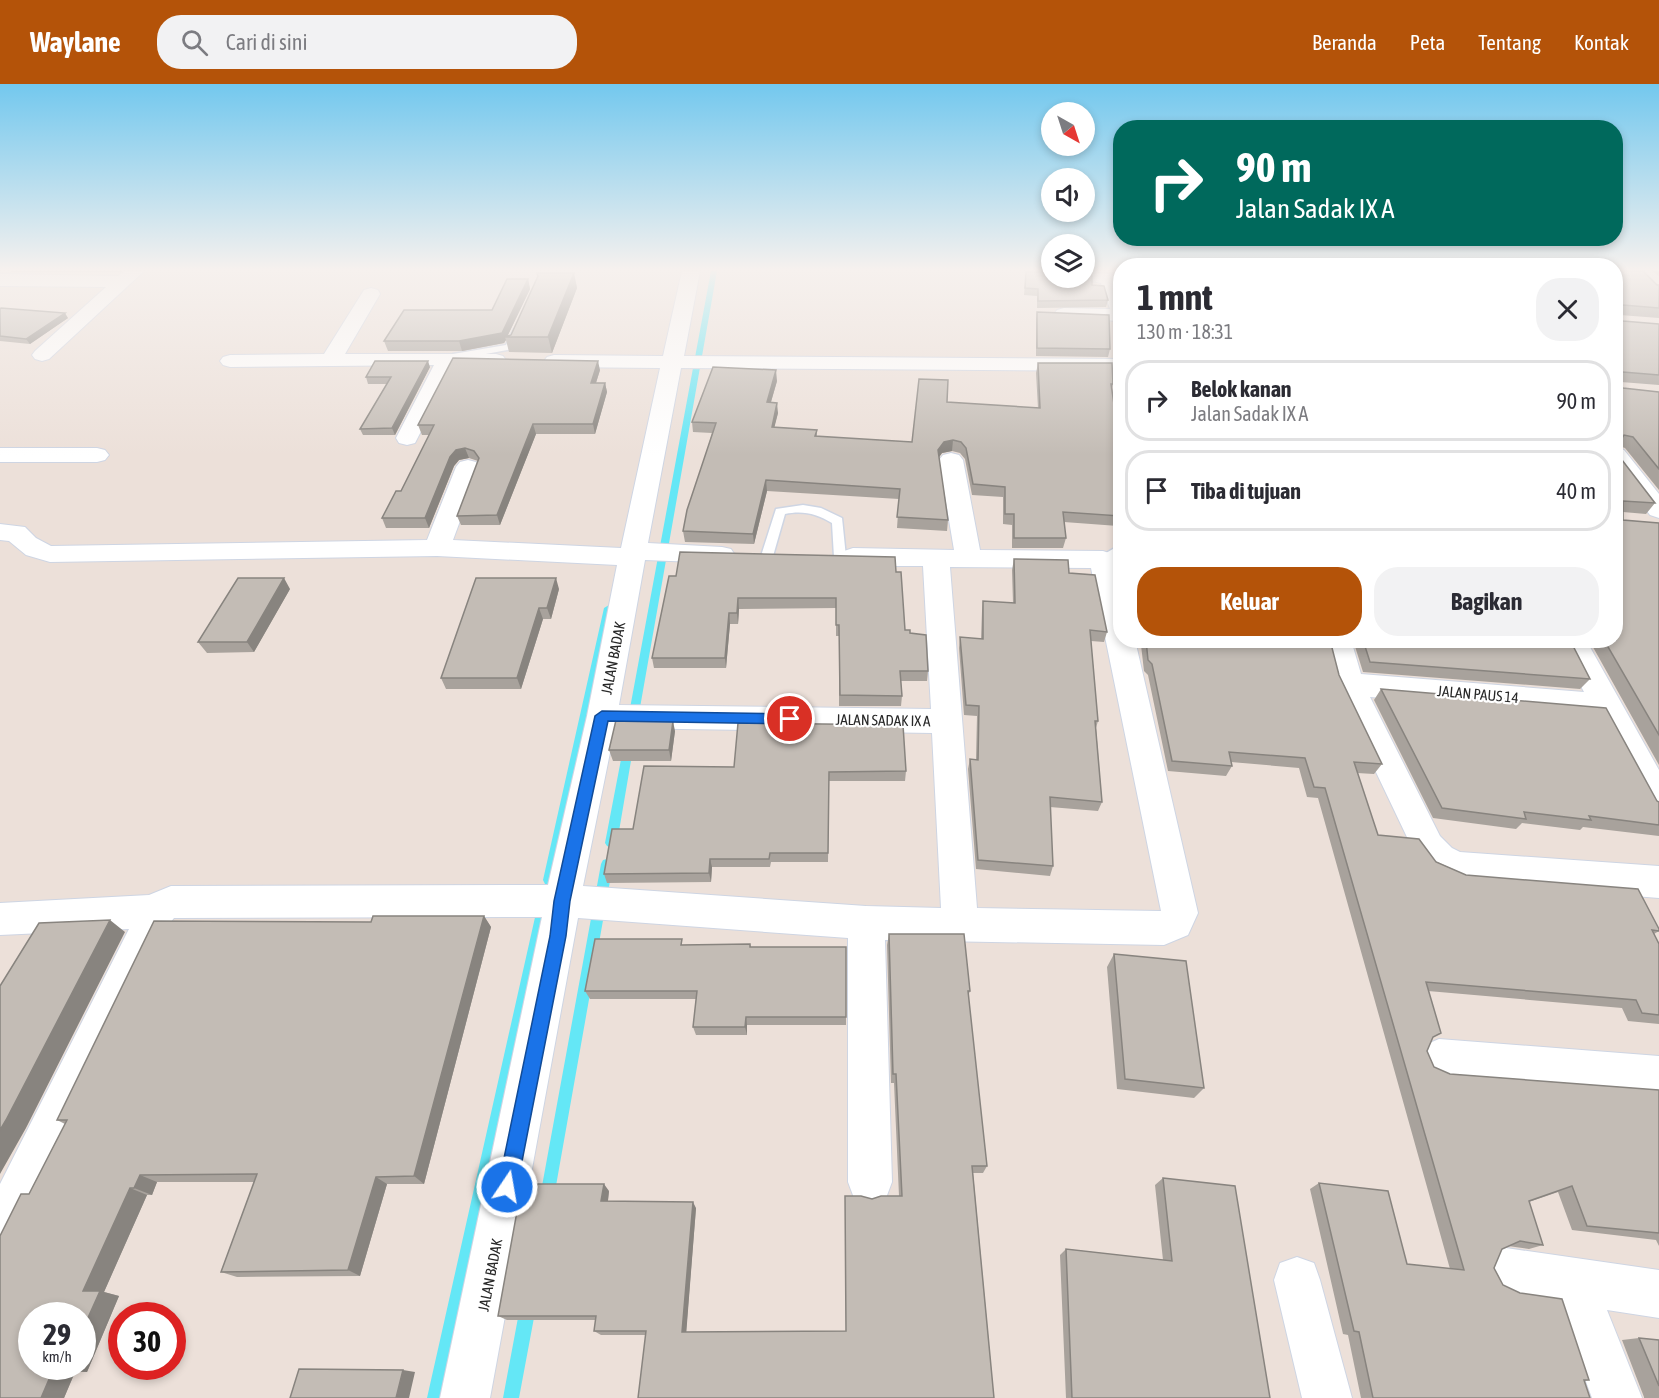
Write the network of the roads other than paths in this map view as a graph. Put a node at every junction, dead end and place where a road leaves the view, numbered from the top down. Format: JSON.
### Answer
{"nodes":[{"id":1,"x":67,"y":332,"type":"edge"},
{"id":2,"x":347,"y":332,"type":"edge"},
{"id":3,"x":517,"y":332,"type":"edge"},
{"id":4,"x":679,"y":332,"type":"edge"},
{"id":5,"x":42,"y":355,"type":"dead end"},
{"id":6,"x":331,"y":359,"type":"junction"},
{"id":7,"x":447,"y":359,"type":"junction"},
{"id":8,"x":230,"y":361,"type":"dead end"},
{"id":9,"x":673,"y":363,"type":"junction"},
{"id":10,"x":1113,"y":365,"type":"edge"},
{"id":11,"x":406,"y":438,"type":"dead end"},
{"id":12,"x":0,"y":455,"type":"edge"},
{"id":13,"x":97,"y":455,"type":"dead end"},
{"id":14,"x":951,"y":460,"type":"dead end"},
{"id":15,"x":1623,"y":464,"type":"edge"},
{"id":16,"x":468,"y":467,"type":"dead end"},
{"id":17,"x":1659,"y":510,"type":"edge"},
{"id":18,"x":0,"y":532,"type":"edge"},
{"id":19,"x":437,"y":548,"type":"junction"},
{"id":20,"x":632,"y":554,"type":"junction"},
{"id":21,"x":1112,"y":554,"type":"edge"},
{"id":22,"x":778,"y":556,"type":"joint"},
{"id":23,"x":829,"y":557,"type":"joint"},
{"id":24,"x":936,"y":558,"type":"junction"},
{"id":25,"x":968,"y":558,"type":"junction"},
{"id":26,"x":1123,"y":648,"type":"edge"},
{"id":27,"x":1339,"y":648,"type":"edge"},
{"id":28,"x":1575,"y":648,"type":"edge"},
{"id":29,"x":1349,"y":684,"type":"junction"},
{"id":30,"x":1607,"y":705,"type":"junction"},
{"id":31,"x":602,"y":716,"type":"junction"},
{"id":32,"x":947,"y":721,"type":"junction"},
{"id":33,"x":1659,"y":800,"type":"edge"},
{"id":34,"x":1659,"y":882,"type":"edge"},
{"id":35,"x":562,"y":901,"type":"junction"},
{"id":36,"x":157,"y":911,"type":"junction"},
{"id":37,"x":0,"y":919,"type":"edge"},
{"id":38,"x":866,"y":923,"type":"junction"},
{"id":39,"x":960,"y":925,"type":"junction"},
{"id":40,"x":1439,"y":1059,"type":"dead end"},
{"id":41,"x":1659,"y":1076,"type":"edge"},
{"id":42,"x":870,"y":1182,"type":"dead end"},
{"id":43,"x":0,"y":1232,"type":"edge"},
{"id":44,"x":1506,"y":1270,"type":"dead end"},
{"id":45,"x":1297,"y":1280,"type":"dead end"},
{"id":46,"x":1573,"y":1282,"type":"junction"},
{"id":47,"x":1659,"y":1294,"type":"edge"},
{"id":48,"x":465,"y":1398,"type":"edge"},
{"id":49,"x":1327,"y":1398,"type":"edge"},
{"id":50,"x":1617,"y":1398,"type":"edge"}],
"edges":[{"from":1,"to":5,"type":"street"},
{"from":2,"to":6,"type":"street"},
{"from":3,"to":7,"type":"lane"},
{"from":4,"to":9,"type":"street","name":"JALAN BADAK"},
{"from":6,"to":7,"type":"street"},
{"from":6,"to":8,"type":"street"},
{"from":7,"to":9,"type":"street"},
{"from":7,"to":11,"type":"street"},
{"from":9,"to":10,"type":"street"},
{"from":9,"to":20,"type":"street","name":"JALAN BADAK"},
{"from":12,"to":13,"type":"street"},
{"from":14,"to":25,"type":"street"},
{"from":15,"to":17,"type":"street"},
{"from":16,"to":19,"type":"street"},
{"from":18,"to":19,"type":"street"},
{"from":19,"to":20,"type":"street"},
{"from":20,"to":22,"type":"street"},
{"from":20,"to":31,"type":"street","name":"JALAN BADAK"},
{"from":21,"to":25,"type":"street"},
{"from":22,"to":23,"type":"lane"},
{"from":23,"to":24,"type":"street"},
{"from":24,"to":25,"type":"street"},
{"from":24,"to":32,"type":"street"},
{"from":26,"to":39,"type":"street"},
{"from":27,"to":29,"type":"street"},
{"from":28,"to":30,"type":"street"},
{"from":29,"to":30,"type":"street","name":"JALAN PAUS 14"},
{"from":29,"to":34,"type":"street"},
{"from":30,"to":33,"type":"street"},
{"from":31,"to":32,"type":"street","name":"JALAN SADAK IX A"},
{"from":31,"to":35,"type":"street","name":"JALAN BADAK"},
{"from":32,"to":39,"type":"street"},
{"from":35,"to":36,"type":"street"},
{"from":35,"to":38,"type":"street"},
{"from":35,"to":48,"type":"street","name":"JALAN BADAK"},
{"from":36,"to":37,"type":"street"},
{"from":36,"to":43,"type":"street"},
{"from":38,"to":39,"type":"street"},
{"from":38,"to":42,"type":"street"},
{"from":40,"to":41,"type":"street"},
{"from":44,"to":46,"type":"street"},
{"from":45,"to":49,"type":"street"},
{"from":46,"to":47,"type":"street"},
{"from":46,"to":50,"type":"street"}]}
